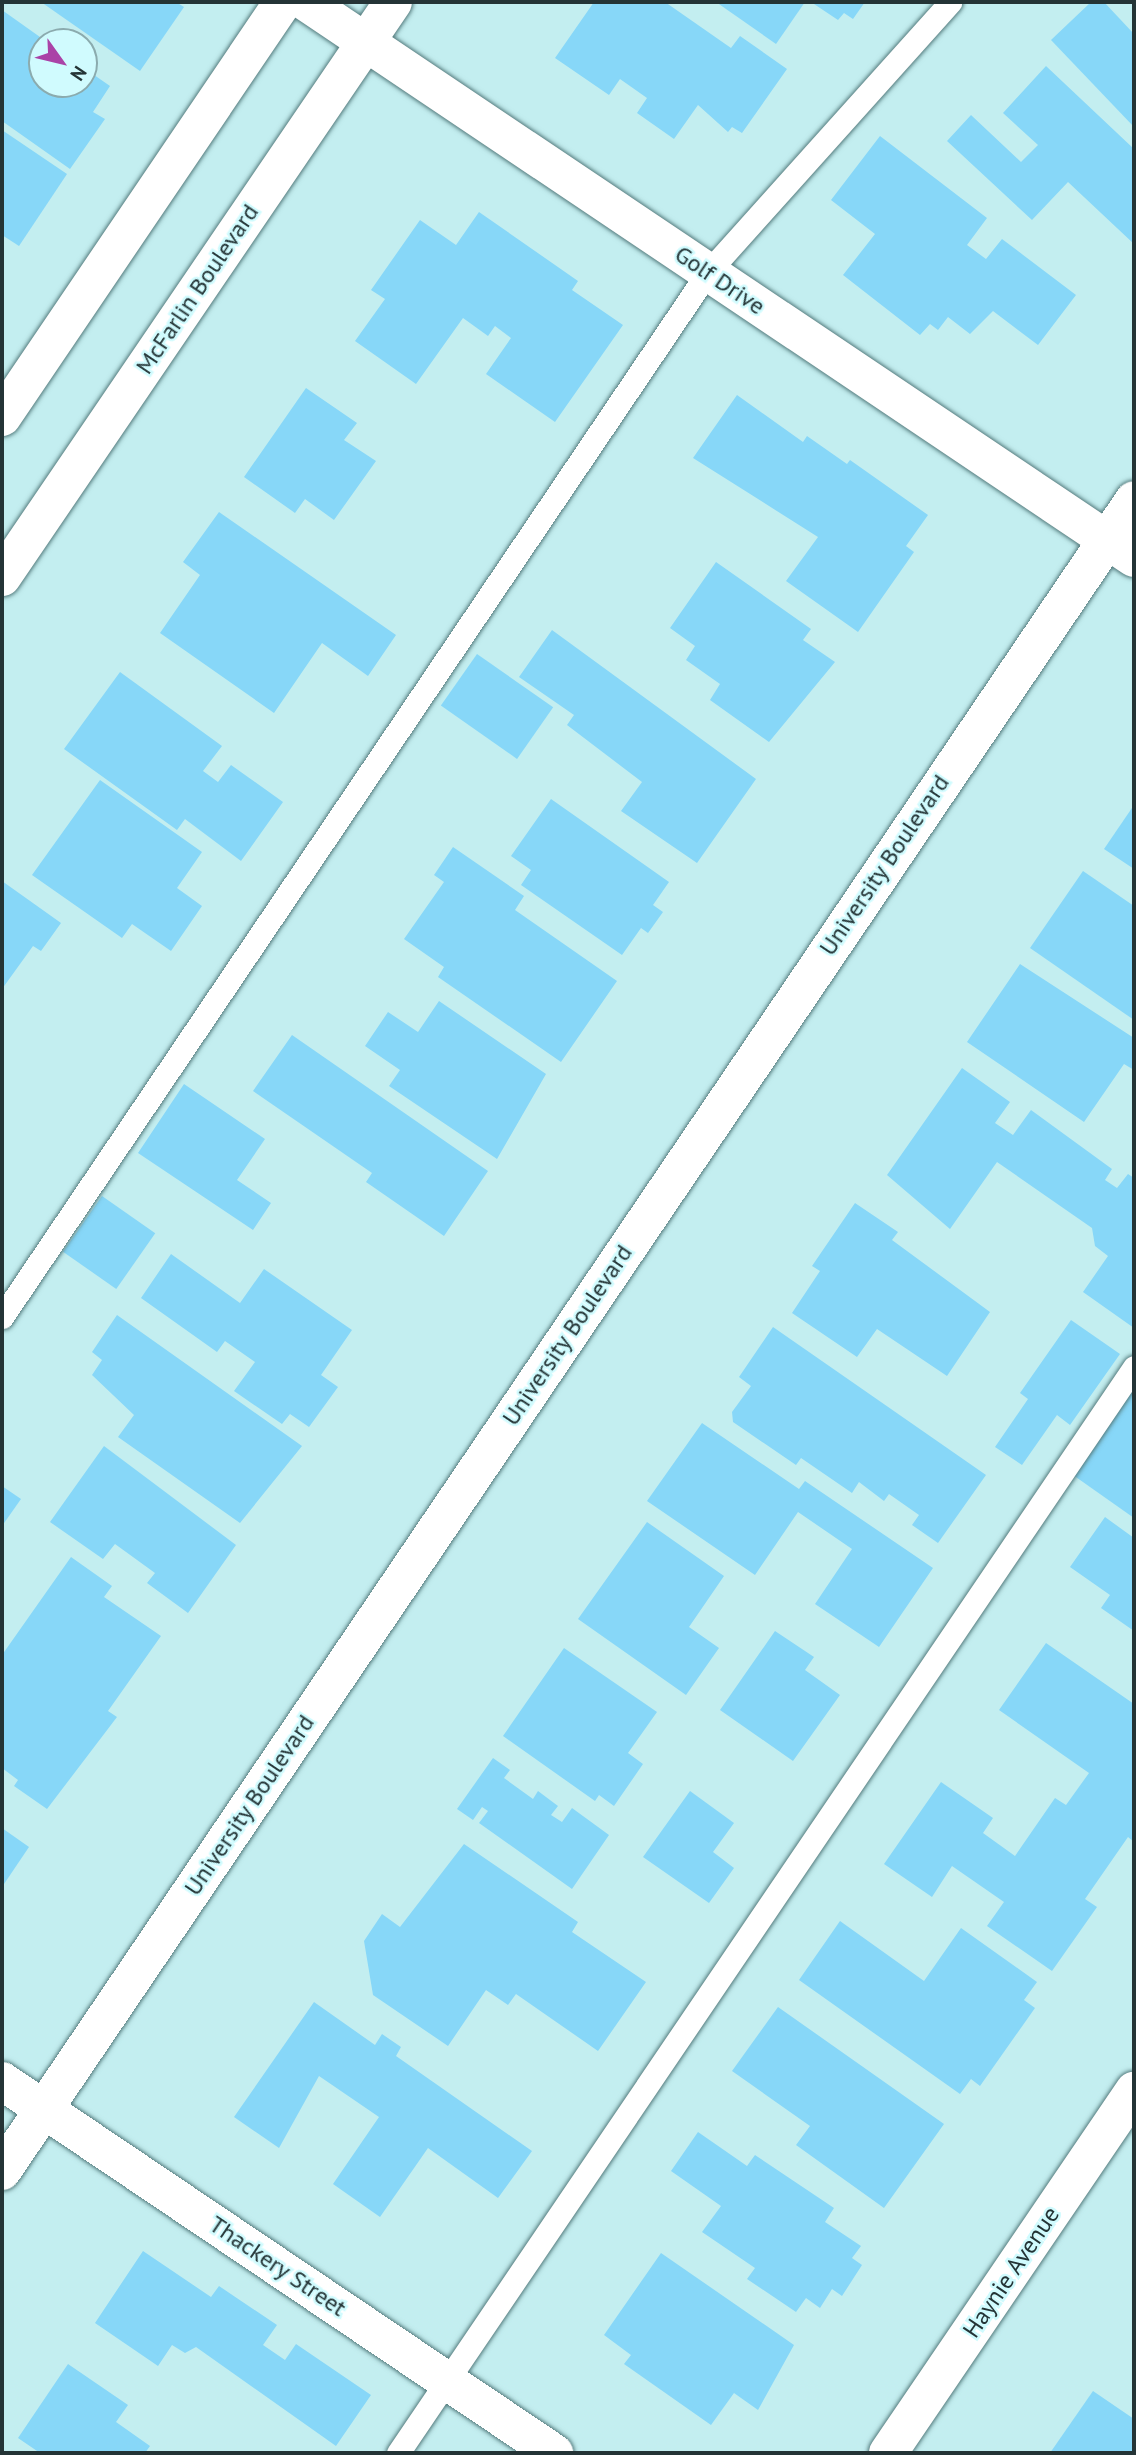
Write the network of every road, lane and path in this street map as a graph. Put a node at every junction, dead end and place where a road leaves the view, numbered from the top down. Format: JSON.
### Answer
{"nodes":[{"id":1,"x":284,"y":2,"type":"edge"},
{"id":2,"x":306,"y":2,"type":"edge"},
{"id":3,"x":393,"y":2,"type":"edge"},
{"id":4,"x":950,"y":2,"type":"edge"},
{"id":5,"x":365,"y":42,"type":"junction"},
{"id":6,"x":708,"y":272,"type":"junction"},
{"id":7,"x":2,"y":417,"type":"edge"},
{"id":8,"x":1134,"y":500,"type":"edge"},
{"id":9,"x":1119,"y":548,"type":"edge"},
{"id":10,"x":2,"y":577,"type":"edge"},
{"id":11,"x":2,"y":1317,"type":"edge"},
{"id":12,"x":1134,"y":1367,"type":"edge"},
{"id":13,"x":2,"y":2081,"type":"edge"},
{"id":14,"x":1134,"y":2091,"type":"edge"},
{"id":15,"x":44,"y":2110,"type":"junction"},
{"id":16,"x":2,"y":2171,"type":"edge"},
{"id":17,"x":447,"y":2380,"type":"junction"},
{"id":18,"x":398,"y":2453,"type":"edge"},
{"id":19,"x":554,"y":2453,"type":"edge"},
{"id":20,"x":888,"y":2453,"type":"edge"}],
"edges":[{"from":1,"to":7,"type":"street"},
{"from":2,"to":5,"type":"street","name":"Golf Drive"},
{"from":3,"to":5,"type":"street","name":"McFarlin Boulevard"},
{"from":4,"to":6,"type":"lane"},
{"from":5,"to":6,"type":"street","name":"Golf Drive"},
{"from":5,"to":10,"type":"street","name":"McFarlin Boulevard"},
{"from":6,"to":9,"type":"street","name":"Golf Drive"},
{"from":6,"to":11,"type":"lane"},
{"from":8,"to":9,"type":"street","name":"University Boulevard"},
{"from":9,"to":15,"type":"street","name":"University Boulevard"},
{"from":12,"to":17,"type":"lane"},
{"from":13,"to":15,"type":"street","name":"Thackery Street"},
{"from":14,"to":20,"type":"street","name":"Haynie Avenue"},
{"from":15,"to":16,"type":"street","name":"University Boulevard"},
{"from":15,"to":17,"type":"street","name":"Thackery Street"},
{"from":17,"to":18,"type":"lane"},
{"from":17,"to":19,"type":"street","name":"Thackery Street"}]}
